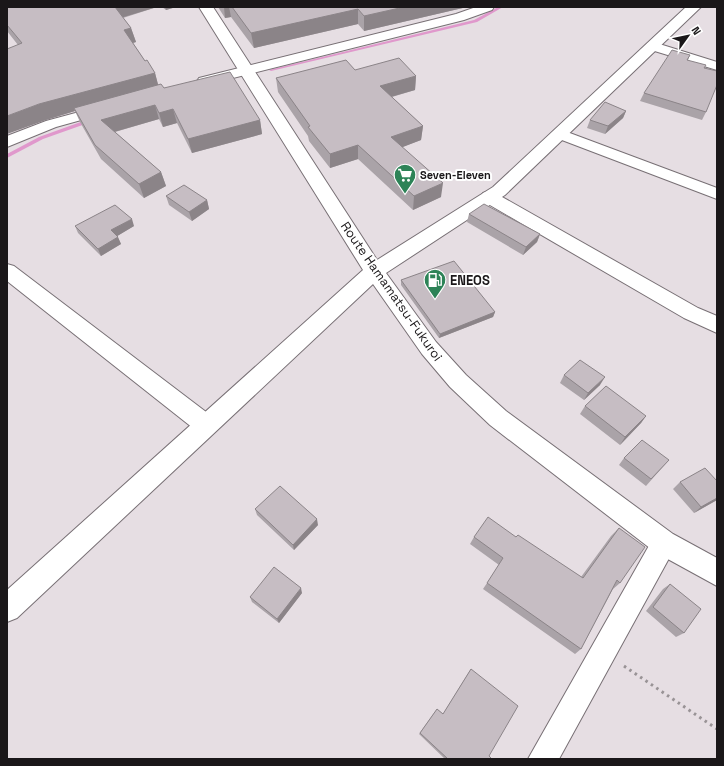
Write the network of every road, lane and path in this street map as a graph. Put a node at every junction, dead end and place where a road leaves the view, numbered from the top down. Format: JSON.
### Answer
{"nodes":[{"id":1,"x":206,"y":7,"type":"edge"},
{"id":2,"x":488,"y":7,"type":"edge"},
{"id":3,"x":694,"y":7,"type":"edge"},
{"id":4,"x":653,"y":46,"type":"junction"},
{"id":5,"x":717,"y":66,"type":"edge"},
{"id":6,"x":246,"y":70,"type":"junction"},
{"id":7,"x":193,"y":85,"type":"edge"},
{"id":8,"x":118,"y":106,"type":"edge"},
{"id":9,"x":559,"y":134,"type":"junction"},
{"id":10,"x":7,"y":142,"type":"edge"},
{"id":11,"x":717,"y":194,"type":"edge"},
{"id":12,"x":489,"y":197,"type":"junction"},
{"id":13,"x":7,"y":270,"type":"edge"},
{"id":14,"x":374,"y":271,"type":"junction"},
{"id":15,"x":717,"y":325,"type":"edge"},
{"id":16,"x":206,"y":425,"type":"junction"},
{"id":17,"x":664,"y":543,"type":"junction"},
{"id":18,"x":717,"y":573,"type":"edge"},
{"id":19,"x":7,"y":608,"type":"edge"},
{"id":20,"x":603,"y":652,"type":"junction"},
{"id":21,"x":717,"y":729,"type":"edge"},
{"id":22,"x":543,"y":759,"type":"edge"}],
"edges":[{"from":1,"to":6,"type":"street","name":"Route Hamamatsu-Fukuroi"},
{"from":2,"to":6,"type":"street"},
{"from":3,"to":4,"type":"street"},
{"from":4,"to":5,"type":"street"},
{"from":4,"to":9,"type":"street"},
{"from":6,"to":7,"type":"street"},
{"from":6,"to":14,"type":"street","name":"Route Hamamatsu-Fukuroi"},
{"from":8,"to":10,"type":"street"},
{"from":9,"to":11,"type":"street"},
{"from":9,"to":12,"type":"street"},
{"from":12,"to":14,"type":"street"},
{"from":12,"to":15,"type":"street"},
{"from":13,"to":16,"type":"street"},
{"from":14,"to":16,"type":"street"},
{"from":14,"to":17,"type":"street","name":"Route Hamamatsu-Fukuroi"},
{"from":16,"to":19,"type":"street"},
{"from":17,"to":18,"type":"street","name":"Route Hamamatsu-Fukuroi"},
{"from":17,"to":20,"type":"street"},
{"from":20,"to":21,"type":"path"},
{"from":20,"to":22,"type":"street"}]}
